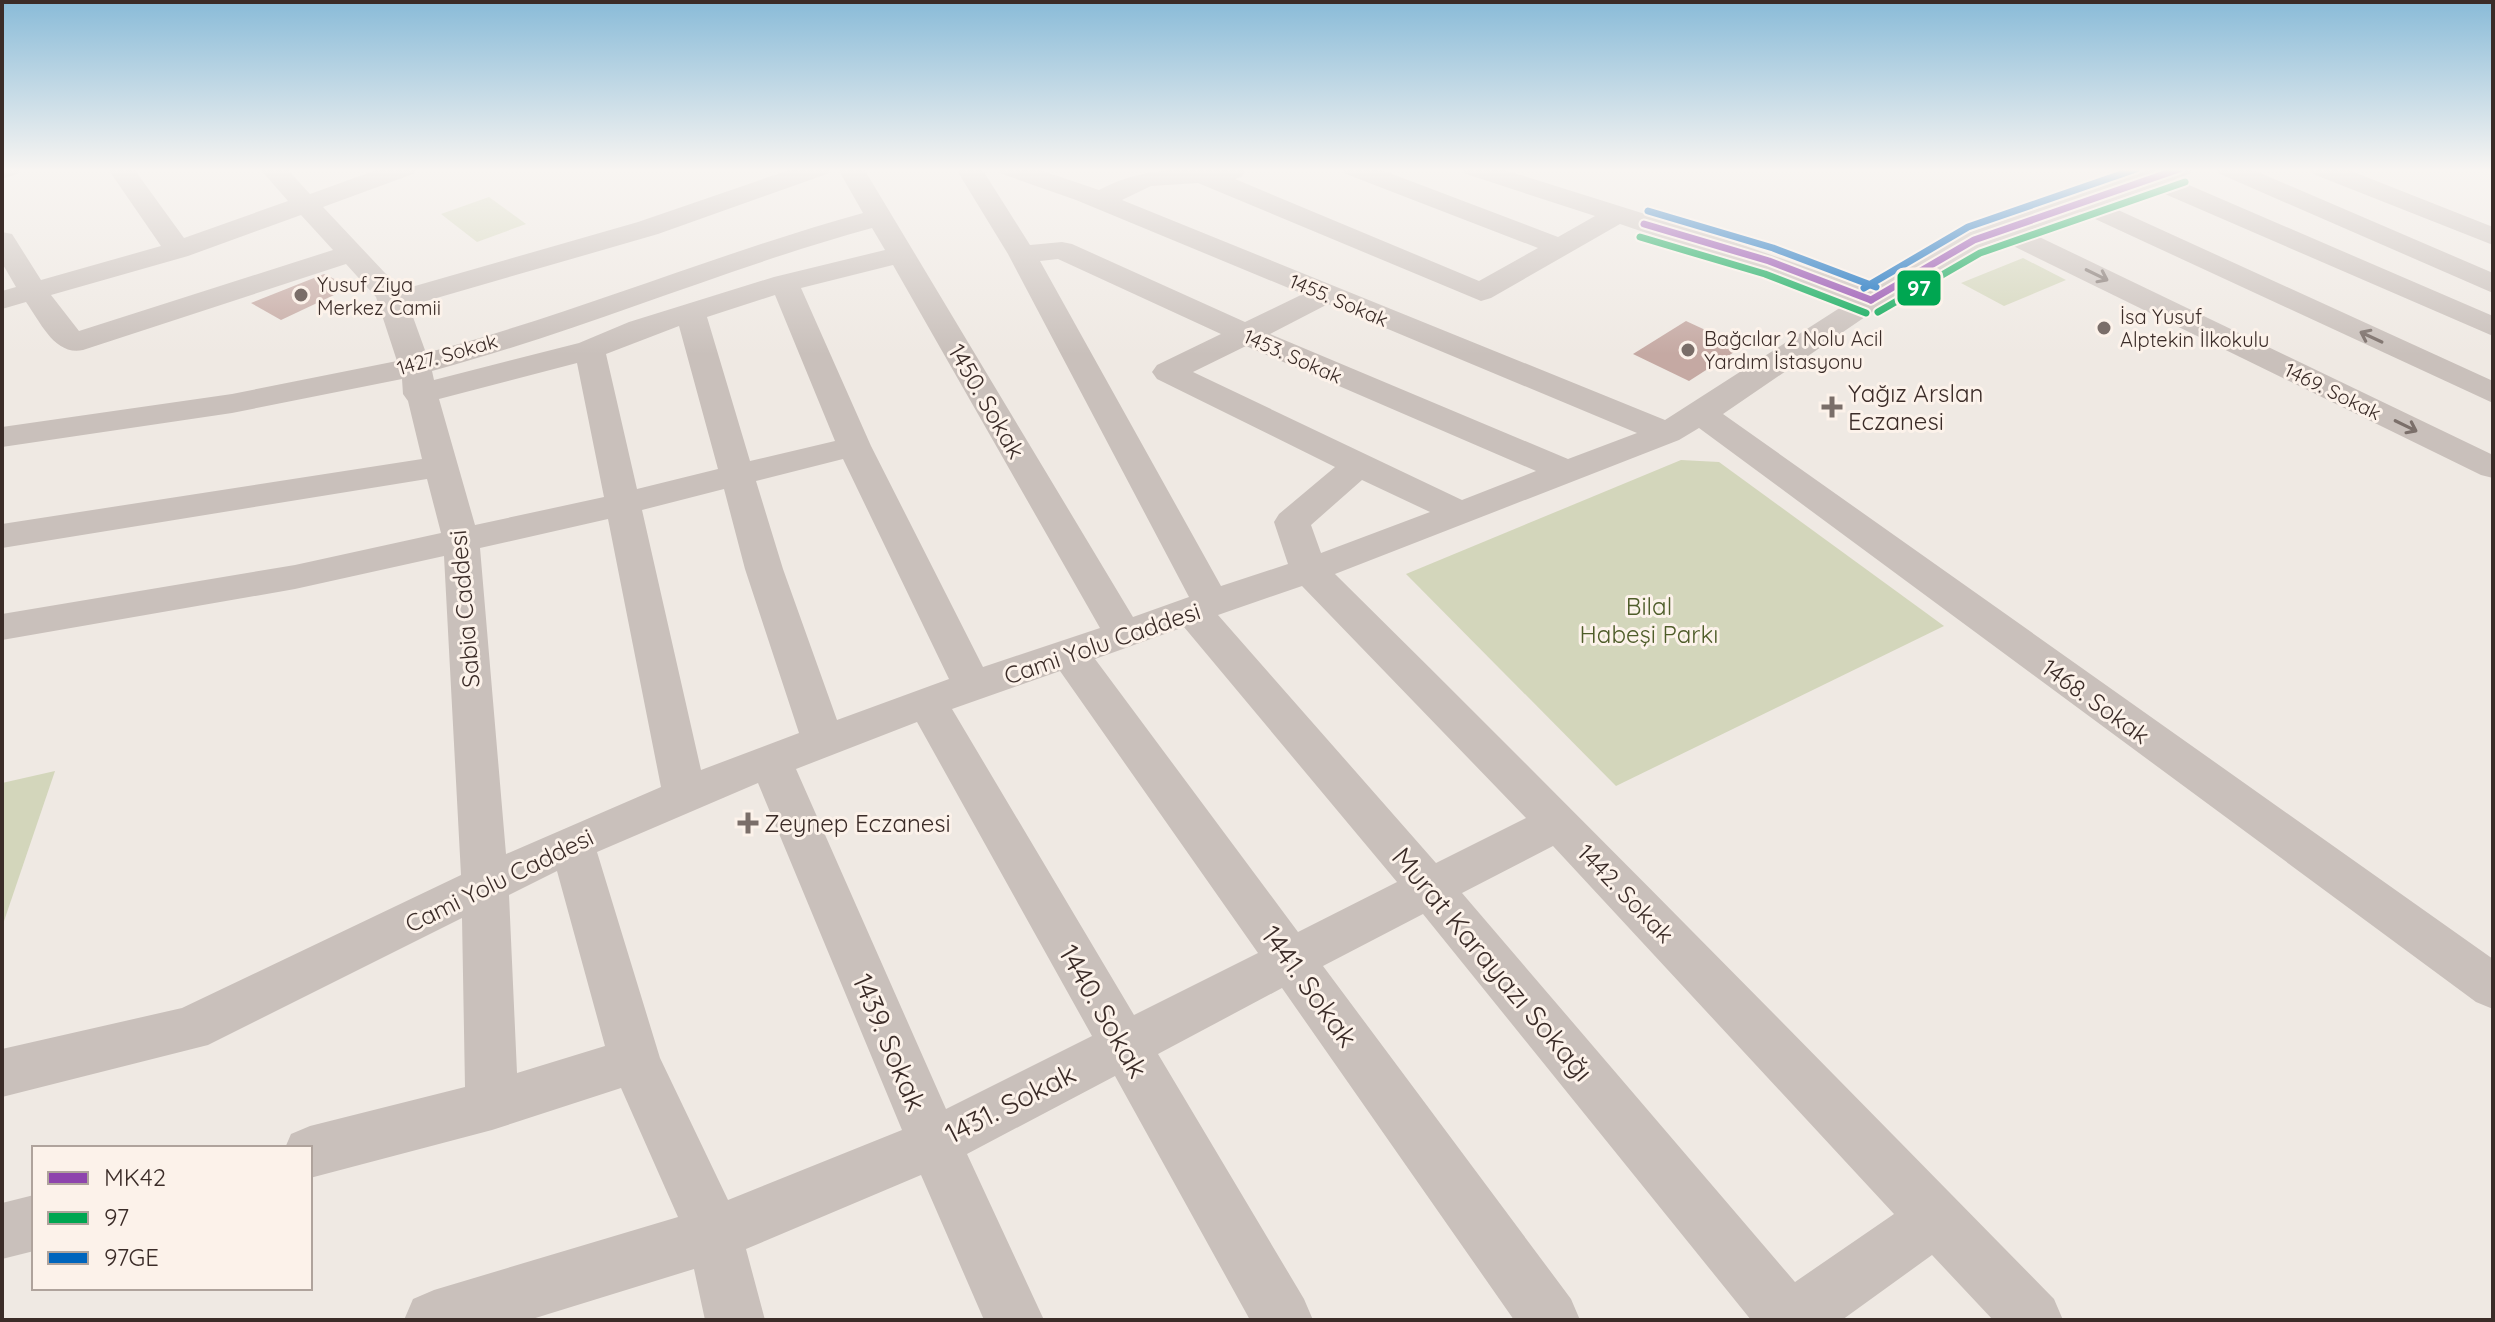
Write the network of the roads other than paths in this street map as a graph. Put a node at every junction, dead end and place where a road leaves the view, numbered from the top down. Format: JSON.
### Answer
{"nodes":[{"id":1,"x":164,"y":231,"type":"edge"},
{"id":2,"x":213,"y":231,"type":"edge"},
{"id":3,"x":333,"y":231,"type":"edge"},
{"id":4,"x":639,"y":231,"type":"edge"},
{"id":5,"x":826,"y":231,"type":"edge"},
{"id":6,"x":887,"y":231,"type":"edge"},
{"id":7,"x":1007,"y":231,"type":"edge"},
{"id":8,"x":1086,"y":231,"type":"edge"},
{"id":9,"x":1174,"y":231,"type":"edge"},
{"id":10,"x":1335,"y":231,"type":"edge"},
{"id":11,"x":1517,"y":231,"type":"edge"},
{"id":12,"x":1589,"y":231,"type":"edge"},
{"id":13,"x":1668,"y":231,"type":"edge"},
{"id":14,"x":1997,"y":231,"type":"edge"},
{"id":15,"x":2004,"y":231,"type":"edge"},
{"id":16,"x":2142,"y":231,"type":"edge"},
{"id":17,"x":2271,"y":231,"type":"edge"},
{"id":18,"x":2371,"y":231,"type":"edge"},
{"id":19,"x":2,"y":240,"type":"edge"},
{"id":20,"x":1560,"y":247,"type":"junction"},
{"id":21,"x":178,"y":250,"type":"junction"},
{"id":22,"x":1062,"y":250,"type":"junction"},
{"id":23,"x":351,"y":253,"type":"junction"},
{"id":24,"x":1022,"y":254,"type":"junction"},
{"id":25,"x":901,"y":255,"type":"junction"},
{"id":26,"x":784,"y":283,"type":"junction"},
{"id":27,"x":2493,"y":284,"type":"edge"},
{"id":28,"x":33,"y":291,"type":"junction"},
{"id":29,"x":1326,"y":294,"type":"junction"},
{"id":30,"x":2,"y":300,"type":"edge"},
{"id":31,"x":1871,"y":300,"type":"junction"},
{"id":32,"x":391,"y":302,"type":"junction"},
{"id":33,"x":690,"y":311,"type":"junction"},
{"id":34,"x":2493,"y":327,"type":"edge"},
{"id":35,"x":1247,"y":335,"type":"junction"},
{"id":36,"x":590,"y":350,"type":"junction"},
{"id":37,"x":416,"y":379,"type":"junction"},
{"id":38,"x":2493,"y":393,"type":"edge"},
{"id":39,"x":1684,"y":424,"type":"junction"},
{"id":40,"x":2,"y":437,"type":"edge"},
{"id":41,"x":854,"y":446,"type":"junction"},
{"id":42,"x":441,"y":466,"type":"junction"},
{"id":43,"x":1357,"y":466,"type":"junction"},
{"id":44,"x":2493,"y":468,"type":"edge"},
{"id":45,"x":1565,"y":471,"type":"junction"},
{"id":46,"x":737,"y":475,"type":"junction"},
{"id":47,"x":623,"y":504,"type":"junction"},
{"id":48,"x":1459,"y":512,"type":"junction"},
{"id":49,"x":2,"y":536,"type":"edge"},
{"id":50,"x":461,"y":541,"type":"junction"},
{"id":51,"x":1308,"y":569,"type":"junction"},
{"id":52,"x":1202,"y":608,"type":"junction"},
{"id":53,"x":2,"y":627,"type":"edge"},
{"id":54,"x":1123,"y":633,"type":"junction"},
{"id":55,"x":1069,"y":653,"type":"junction"},
{"id":56,"x":973,"y":687,"type":"junction"},
{"id":57,"x":927,"y":702,"type":"junction"},
{"id":58,"x":823,"y":741,"type":"junction"},
{"id":59,"x":771,"y":762,"type":"junction"},
{"id":60,"x":685,"y":797,"type":"junction"},
{"id":61,"x":1558,"y":822,"type":"junction"},
{"id":62,"x":572,"y":843,"type":"junction"},
{"id":63,"x":485,"y":886,"type":"junction"},
{"id":64,"x":1430,"y":888,"type":"junction"},
{"id":65,"x":1291,"y":959,"type":"junction"},
{"id":66,"x":2493,"y":987,"type":"edge"},
{"id":67,"x":1123,"y":1045,"type":"junction"},
{"id":68,"x":635,"y":1060,"type":"junction"},
{"id":69,"x":2,"y":1073,"type":"edge"},
{"id":70,"x":492,"y":1105,"type":"junction"},
{"id":71,"x":934,"y":1143,"type":"junction"},
{"id":72,"x":312,"y":1151,"type":"edge"},
{"id":73,"x":1936,"y":1218,"type":"junction"},
{"id":74,"x":32,"y":1224,"type":"edge"},
{"id":75,"x":2,"y":1231,"type":"edge"},
{"id":76,"x":714,"y":1234,"type":"junction"},
{"id":77,"x":434,"y":1320,"type":"edge"},
{"id":78,"x":735,"y":1320,"type":"edge"},
{"id":79,"x":1014,"y":1320,"type":"edge"},
{"id":80,"x":1283,"y":1320,"type":"edge"},
{"id":81,"x":1550,"y":1320,"type":"edge"},
{"id":82,"x":1791,"y":1320,"type":"edge"},
{"id":83,"x":2033,"y":1320,"type":"edge"}],
"edges":[{"from":1,"to":21,"type":"street"},
{"from":2,"to":21,"type":"street"},
{"from":3,"to":23,"type":"street","name":"Sabia Caddesi"},
{"from":4,"to":32,"type":"street"},
{"from":5,"to":37,"type":"street","name":"1427. Sokak"},
{"from":6,"to":25,"type":"street","name":"1450. Sokak"},
{"from":7,"to":24,"type":"street","name":"Murat Karayazı Sokağı"},
{"from":8,"to":22,"type":"street"},
{"from":9,"to":29,"type":"street","name":"1455. Sokak"},
{"from":10,"to":20,"type":"street"},
{"from":11,"to":20,"type":"street"},
{"from":12,"to":20,"type":"street"},
{"from":13,"to":31,"type":"street"},
{"from":14,"to":31,"type":"street","name":"Cami Yolu Caddesi"},
{"from":15,"to":44,"type":"street","name":"1469. Sokak","one_way":true},
{"from":38,"to":16,"type":"street","one_way":true},
{"from":17,"to":34,"type":"street"},
{"from":18,"to":27,"type":"street"},
{"from":19,"to":28,"type":"street"},
{"from":21,"to":28,"type":"street"},
{"from":22,"to":24,"type":"street"},
{"from":22,"to":35,"type":"street","name":"1453. Sokak"},
{"from":23,"to":28,"type":"street"},
{"from":23,"to":32,"type":"street","name":"Sabia Caddesi"},
{"from":24,"to":52,"type":"street","name":"Murat Karayazı Sokağı"},
{"from":25,"to":26,"type":"street"},
{"from":25,"to":54,"type":"street","name":"1450. Sokak"},
{"from":26,"to":33,"type":"street"},
{"from":26,"to":41,"type":"street"},
{"from":28,"to":30,"type":"street"},
{"from":29,"to":35,"type":"street"},
{"from":29,"to":39,"type":"street","name":"1455. Sokak"},
{"from":31,"to":39,"type":"street","name":"Cami Yolu Caddesi"},
{"from":32,"to":37,"type":"street","name":"Sabia Caddesi"},
{"from":33,"to":36,"type":"street"},
{"from":33,"to":46,"type":"street"},
{"from":35,"to":43,"type":"street"},
{"from":35,"to":45,"type":"street","name":"1453. Sokak"},
{"from":36,"to":37,"type":"street"},
{"from":36,"to":47,"type":"street"},
{"from":37,"to":40,"type":"street","name":"1427. Sokak"},
{"from":37,"to":42,"type":"street","name":"Sabia Caddesi"},
{"from":39,"to":45,"type":"street","name":"Cami Yolu Caddesi"},
{"from":39,"to":66,"type":"street","name":"1468. Sokak"},
{"from":41,"to":46,"type":"street"},
{"from":41,"to":56,"type":"street"},
{"from":42,"to":49,"type":"street"},
{"from":42,"to":50,"type":"street","name":"Sabia Caddesi"},
{"from":43,"to":48,"type":"street"},
{"from":43,"to":51,"type":"street","name":"1442. Sokak"},
{"from":45,"to":48,"type":"street","name":"Cami Yolu Caddesi"},
{"from":46,"to":47,"type":"street"},
{"from":46,"to":58,"type":"street"},
{"from":47,"to":50,"type":"street"},
{"from":47,"to":60,"type":"street"},
{"from":48,"to":51,"type":"street","name":"Cami Yolu Caddesi"},
{"from":50,"to":53,"type":"street"},
{"from":50,"to":63,"type":"street","name":"Sabia Caddesi"},
{"from":51,"to":52,"type":"street","name":"Cami Yolu Caddesi"},
{"from":51,"to":61,"type":"street","name":"1442. Sokak"},
{"from":52,"to":54,"type":"street","name":"Cami Yolu Caddesi"},
{"from":52,"to":64,"type":"street","name":"Murat Karayazı Sokağı"},
{"from":54,"to":55,"type":"street","name":"Cami Yolu Caddesi"},
{"from":55,"to":56,"type":"street","name":"Cami Yolu Caddesi"},
{"from":55,"to":65,"type":"street","name":"1441. Sokak"},
{"from":56,"to":57,"type":"street","name":"Cami Yolu Caddesi"},
{"from":57,"to":58,"type":"street","name":"Cami Yolu Caddesi"},
{"from":57,"to":67,"type":"street","name":"1440. Sokak"},
{"from":58,"to":59,"type":"street","name":"Cami Yolu Caddesi"},
{"from":59,"to":60,"type":"street","name":"Cami Yolu Caddesi"},
{"from":59,"to":71,"type":"street","name":"1439. Sokak"},
{"from":60,"to":62,"type":"street","name":"Cami Yolu Caddesi"},
{"from":61,"to":64,"type":"street","name":"1431. Sokak"},
{"from":61,"to":73,"type":"street","name":"1442. Sokak"},
{"from":62,"to":63,"type":"street","name":"Cami Yolu Caddesi"},
{"from":62,"to":68,"type":"street"},
{"from":63,"to":69,"type":"street","name":"Cami Yolu Caddesi"},
{"from":63,"to":70,"type":"street","name":"Sabia Caddesi"},
{"from":64,"to":65,"type":"street","name":"1431. Sokak"},
{"from":64,"to":82,"type":"street","name":"Murat Karayazı Sokağı"},
{"from":65,"to":67,"type":"street","name":"1431. Sokak"},
{"from":65,"to":81,"type":"street","name":"1441. Sokak"},
{"from":67,"to":71,"type":"street","name":"1431. Sokak"},
{"from":67,"to":80,"type":"street","name":"1440. Sokak"},
{"from":68,"to":70,"type":"street"},
{"from":68,"to":76,"type":"street"},
{"from":70,"to":72,"type":"street"},
{"from":71,"to":76,"type":"street","name":"1431. Sokak"},
{"from":71,"to":79,"type":"street","name":"1439. Sokak"},
{"from":73,"to":82,"type":"street"},
{"from":73,"to":83,"type":"street","name":"1442. Sokak"},
{"from":74,"to":75,"type":"street"},
{"from":76,"to":77,"type":"street","name":"1431. Sokak"},
{"from":76,"to":78,"type":"street"}]}
